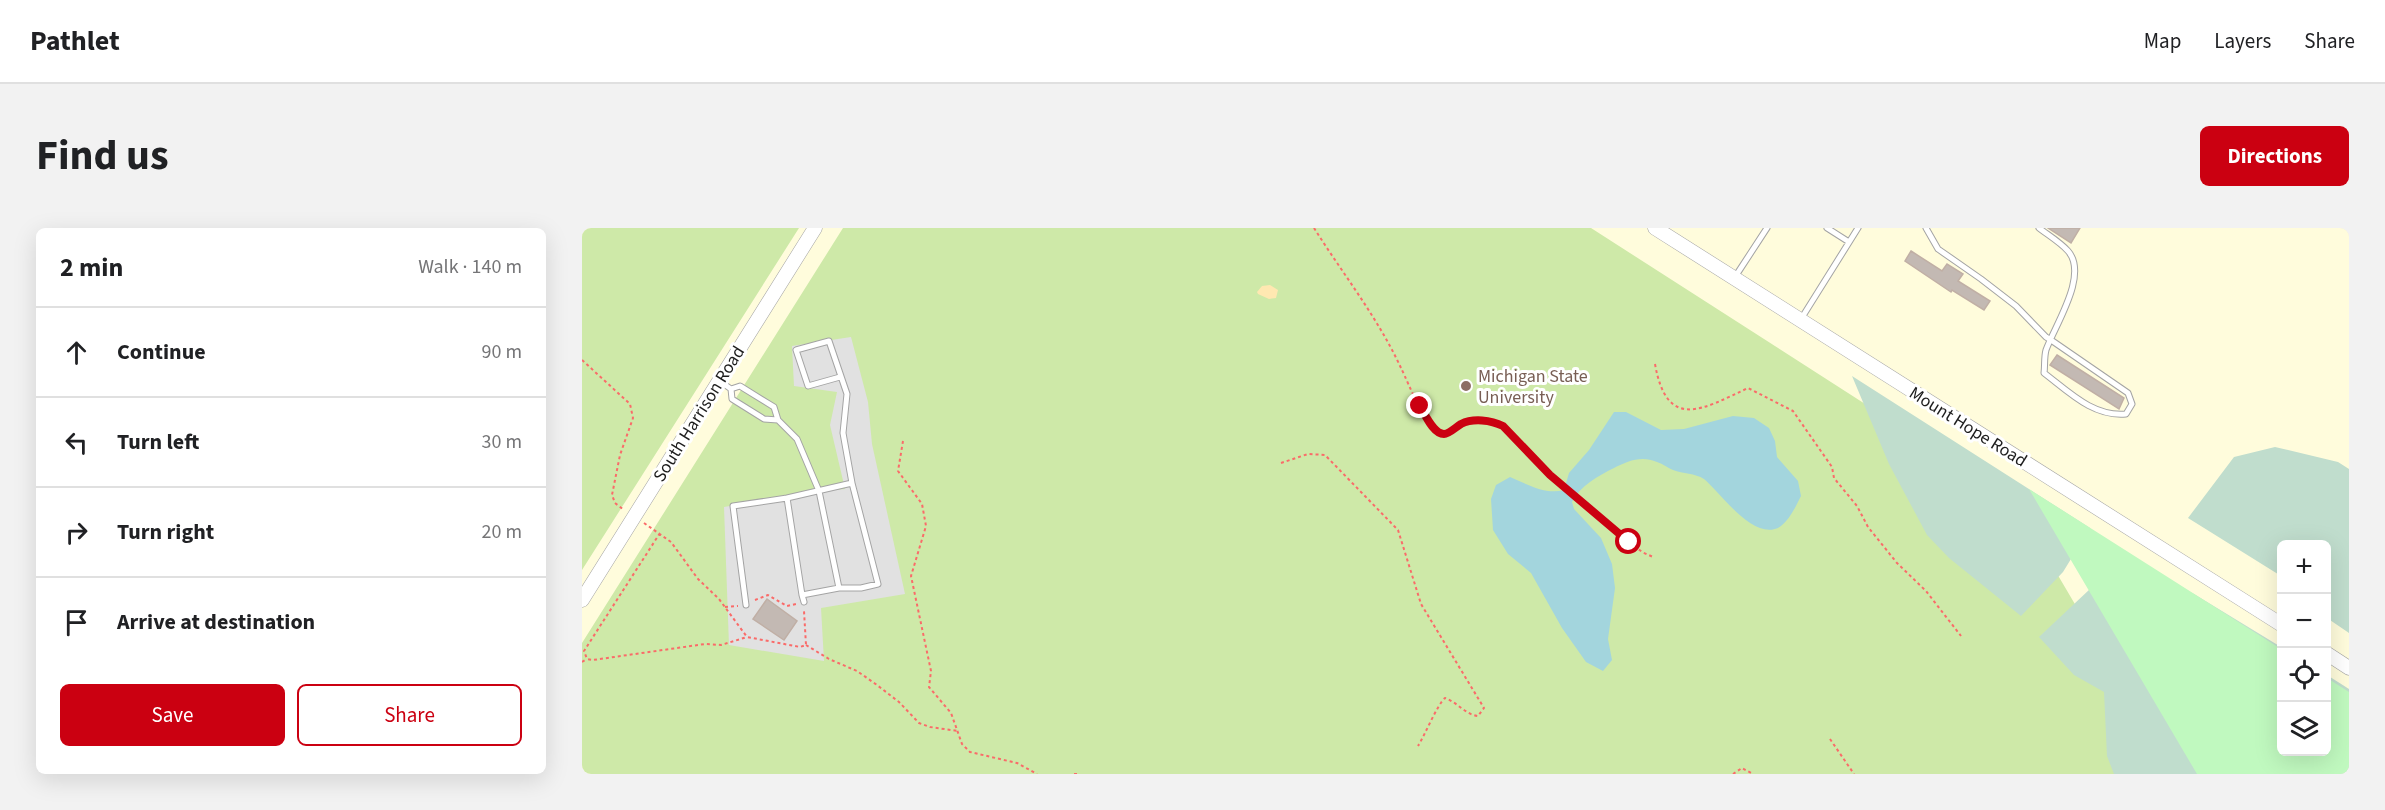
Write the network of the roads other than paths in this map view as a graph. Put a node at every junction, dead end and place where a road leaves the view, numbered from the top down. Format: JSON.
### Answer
{"nodes":[{"id":1,"x":815,"y":228,"type":"edge"},
{"id":2,"x":1655,"y":228,"type":"edge"},
{"id":3,"x":1767,"y":228,"type":"edge"},
{"id":4,"x":1827,"y":228,"type":"edge"},
{"id":5,"x":1858,"y":228,"type":"edge"},
{"id":6,"x":1926,"y":228,"type":"edge"},
{"id":7,"x":2039,"y":228,"type":"edge"},
{"id":8,"x":1849,"y":242,"type":"junction"},
{"id":9,"x":1734,"y":278,"type":"junction"},
{"id":10,"x":1800,"y":321,"type":"junction"},
{"id":11,"x":2051,"y":340,"type":"junction"},
{"id":12,"x":840,"y":377,"type":"junction"},
{"id":13,"x":725,"y":385,"type":"junction"},
{"id":14,"x":778,"y":420,"type":"junction"},
{"id":15,"x":852,"y":483,"type":"junction"},
{"id":16,"x":819,"y":491,"type":"junction"},
{"id":17,"x":787,"y":498,"type":"junction"},
{"id":18,"x":838,"y":588,"type":"junction"},
{"id":19,"x":802,"y":595,"type":"junction"},
{"id":20,"x":582,"y":600,"type":"edge"},
{"id":21,"x":804,"y":602,"type":"road end"},
{"id":22,"x":746,"y":605,"type":"road end"},
{"id":23,"x":2277,"y":622,"type":"edge"},
{"id":24,"x":2331,"y":656,"type":"edge"},
{"id":25,"x":2349,"y":668,"type":"edge"}],
"edges":[{"from":1,"to":13,"type":"street","name":"South Harrison Road"},
{"from":2,"to":9,"type":"street","name":"Mount Hope Road"},
{"from":3,"to":9,"type":"lane"},
{"from":4,"to":8,"type":"lane"},
{"from":5,"to":8,"type":"lane"},
{"from":6,"to":11,"type":"lane"},
{"from":7,"to":11,"type":"lane"},
{"from":8,"to":10,"type":"lane"},
{"from":9,"to":10,"type":"street","name":"Mount Hope Road"},
{"from":10,"to":23,"type":"street","name":"Mount Hope Road"},
{"from":11,"to":11,"type":"lane"},
{"from":12,"to":12,"type":"lane"},
{"from":12,"to":15,"type":"lane"},
{"from":13,"to":14,"type":"lane"},
{"from":13,"to":14,"type":"lane"},
{"from":13,"to":20,"type":"street","name":"South Harrison Road"},
{"from":14,"to":16,"type":"lane"},
{"from":15,"to":16,"type":"lane"},
{"from":15,"to":18,"type":"lane"},
{"from":16,"to":17,"type":"lane"},
{"from":16,"to":18,"type":"lane"},
{"from":17,"to":19,"type":"lane"},
{"from":17,"to":22,"type":"lane"},
{"from":18,"to":19,"type":"lane"},
{"from":19,"to":21,"type":"lane"},
{"from":24,"to":25,"type":"street"}]}
